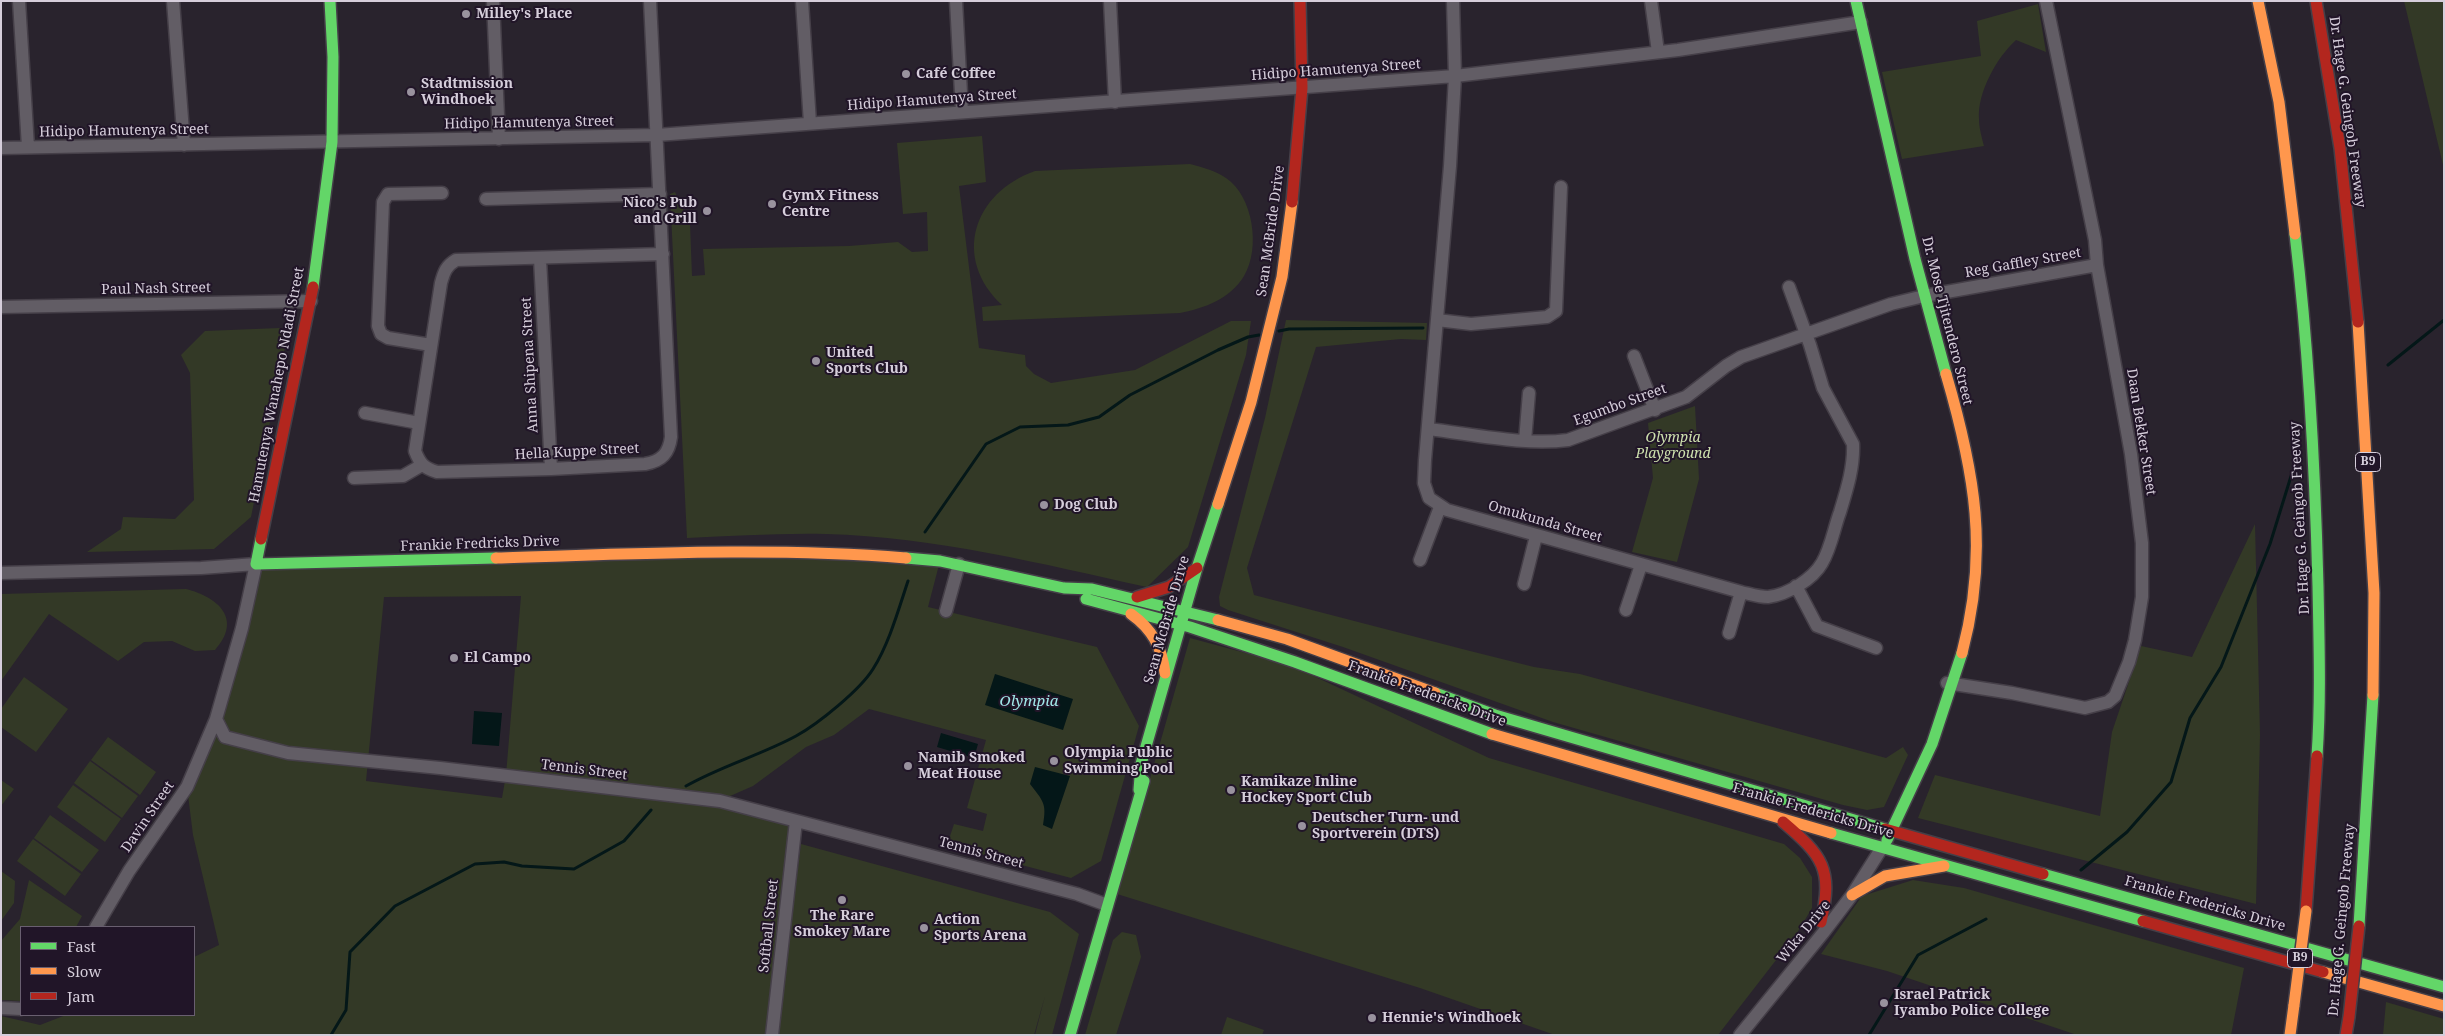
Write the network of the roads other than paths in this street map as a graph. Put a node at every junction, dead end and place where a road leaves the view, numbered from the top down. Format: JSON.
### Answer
{"nodes":[{"id":1,"x":19,"y":1,"type":"edge"},
{"id":2,"x":174,"y":1,"type":"edge"},
{"id":3,"x":330,"y":1,"type":"edge"},
{"id":4,"x":493,"y":1,"type":"edge"},
{"id":5,"x":650,"y":1,"type":"edge"},
{"id":6,"x":802,"y":1,"type":"edge"},
{"id":7,"x":956,"y":1,"type":"edge"},
{"id":8,"x":1110,"y":1,"type":"edge"},
{"id":9,"x":1300,"y":1,"type":"edge"},
{"id":10,"x":1453,"y":1,"type":"edge"},
{"id":11,"x":1651,"y":1,"type":"edge"},
{"id":12,"x":1856,"y":1,"type":"edge"},
{"id":13,"x":2046,"y":1,"type":"edge"},
{"id":14,"x":2258,"y":1,"type":"edge"},
{"id":15,"x":2316,"y":1,"type":"edge"},
{"id":16,"x":1861,"y":22,"type":"junction"},
{"id":17,"x":1658,"y":52,"type":"junction"},
{"id":18,"x":1455,"y":76,"type":"junction"},
{"id":19,"x":1302,"y":88,"type":"junction"},
{"id":20,"x":1115,"y":102,"type":"junction"},
{"id":21,"x":962,"y":112,"type":"junction"},
{"id":22,"x":810,"y":123,"type":"junction"},
{"id":23,"x":658,"y":135,"type":"junction"},
{"id":24,"x":499,"y":139,"type":"junction"},
{"id":25,"x":332,"y":142,"type":"junction"},
{"id":26,"x":184,"y":145,"type":"junction"},
{"id":27,"x":28,"y":147,"type":"junction"},
{"id":28,"x":1,"y":148,"type":"edge"},
{"id":29,"x":1561,"y":187,"type":"dead end"},
{"id":30,"x":442,"y":193,"type":"dead end"},
{"id":31,"x":660,"y":194,"type":"junction"},
{"id":32,"x":486,"y":199,"type":"dead end"},
{"id":33,"x":662,"y":254,"type":"junction"},
{"id":34,"x":540,"y":259,"type":"junction"},
{"id":35,"x":2097,"y":266,"type":"junction"},
{"id":36,"x":1789,"y":287,"type":"dead end"},
{"id":37,"x":1924,"y":296,"type":"junction"},
{"id":38,"x":311,"y":301,"type":"junction"},
{"id":39,"x":1,"y":308,"type":"edge"},
{"id":40,"x":1437,"y":320,"type":"junction"},
{"id":41,"x":1806,"y":335,"type":"junction"},
{"id":42,"x":432,"y":345,"type":"junction"},
{"id":43,"x":1634,"y":356,"type":"dead end"},
{"id":44,"x":1529,"y":393,"type":"dead end"},
{"id":45,"x":1655,"y":410,"type":"junction"},
{"id":46,"x":365,"y":413,"type":"dead end"},
{"id":47,"x":420,"y":423,"type":"junction"},
{"id":48,"x":1428,"y":429,"type":"junction"},
{"id":49,"x":1525,"y":440,"type":"junction"},
{"id":50,"x":1234,"y":460,"type":"junction"},
{"id":51,"x":422,"y":464,"type":"junction"},
{"id":52,"x":551,"y":470,"type":"junction"},
{"id":53,"x":354,"y":478,"type":"dead end"},
{"id":54,"x":1440,"y":507,"type":"junction"},
{"id":55,"x":1536,"y":536,"type":"junction"},
{"id":56,"x":1420,"y":560,"type":"dead end"},
{"id":57,"x":256,"y":564,"type":"junction"},
{"id":58,"x":959,"y":564,"type":"junction"},
{"id":59,"x":1641,"y":565,"type":"junction"},
{"id":60,"x":1197,"y":568,"type":"junction"},
{"id":61,"x":1,"y":573,"type":"edge"},
{"id":62,"x":1524,"y":584,"type":"dead end"},
{"id":63,"x":1796,"y":586,"type":"junction"},
{"id":64,"x":1064,"y":588,"type":"junction"},
{"id":65,"x":1741,"y":592,"type":"junction"},
{"id":66,"x":1134,"y":598,"type":"junction"},
{"id":67,"x":1120,"y":608,"type":"junction"},
{"id":68,"x":1626,"y":610,"type":"dead end"},
{"id":69,"x":946,"y":611,"type":"dead end"},
{"id":70,"x":1190,"y":612,"type":"junction"},
{"id":71,"x":1186,"y":626,"type":"junction"},
{"id":72,"x":1729,"y":633,"type":"dead end"},
{"id":73,"x":1876,"y":648,"type":"dead end"},
{"id":74,"x":1165,"y":681,"type":"junction"},
{"id":75,"x":1950,"y":684,"type":"junction"},
{"id":76,"x":216,"y":719,"type":"junction"},
{"id":77,"x":1139,"y":790,"type":"junction"},
{"id":78,"x":1779,"y":818,"type":"junction"},
{"id":79,"x":796,"y":821,"type":"junction"},
{"id":80,"x":1888,"y":830,"type":"junction"},
{"id":81,"x":1879,"y":846,"type":"junction"},
{"id":82,"x":1949,"y":866,"type":"junction"},
{"id":83,"x":1852,"y":895,"type":"junction"},
{"id":84,"x":1107,"y":905,"type":"junction"},
{"id":85,"x":1821,"y":922,"type":"junction"},
{"id":86,"x":97,"y":926,"type":"edge"},
{"id":87,"x":2444,"y":987,"type":"edge"},
{"id":88,"x":2444,"y":1006,"type":"edge"},
{"id":89,"x":1,"y":1008,"type":"edge"},
{"id":90,"x":20,"y":1010,"type":"edge"},
{"id":91,"x":1741,"y":1033,"type":"edge"},
{"id":92,"x":772,"y":1035,"type":"edge"},
{"id":93,"x":1070,"y":1035,"type":"edge"},
{"id":94,"x":2290,"y":1035,"type":"edge"},
{"id":95,"x":2346,"y":1035,"type":"edge"}],
"edges":[{"from":1,"to":27,"type":"street"},
{"from":2,"to":26,"type":"street"},
{"from":3,"to":25,"type":"main road","name":"Hamutenya Wanahepo Ndadi Street"},
{"from":4,"to":24,"type":"street"},
{"from":5,"to":23,"type":"street","name":"Hella Kuppe Street"},
{"from":6,"to":22,"type":"street"},
{"from":7,"to":21,"type":"street"},
{"from":8,"to":20,"type":"street"},
{"from":9,"to":19,"type":"main road","name":"Sean McBride Drive"},
{"from":10,"to":18,"type":"street"},
{"from":11,"to":17,"type":"street"},
{"from":12,"to":16,"type":"main road","name":"Dr. Mose Tjitendero Street"},
{"from":13,"to":35,"type":"street","name":"Daan Bekker Street"},
{"from":14,"to":94,"type":"main road","name":"Dr. Hage G. Geingob Freeway","number":"B9","bridge":true},
{"from":15,"to":95,"type":"main road","name":"Dr. Hage G. Geingob Freeway","number":"B9","bridge":true},
{"from":16,"to":17,"type":"street","name":"Hidipo Hamutenya Street"},
{"from":16,"to":37,"type":"main road","name":"Dr. Mose Tjitendero Street"},
{"from":17,"to":18,"type":"street","name":"Hidipo Hamutenya Street"},
{"from":18,"to":19,"type":"street","name":"Hidipo Hamutenya Street"},
{"from":18,"to":40,"type":"street"},
{"from":19,"to":20,"type":"street","name":"Hidipo Hamutenya Street"},
{"from":19,"to":50,"type":"main road","name":"Sean McBride Drive"},
{"from":20,"to":21,"type":"street","name":"Hidipo Hamutenya Street"},
{"from":21,"to":22,"type":"street","name":"Hidipo Hamutenya Street"},
{"from":22,"to":23,"type":"street","name":"Hidipo Hamutenya Street"},
{"from":23,"to":24,"type":"street","name":"Hidipo Hamutenya Street"},
{"from":23,"to":31,"type":"street","name":"Hella Kuppe Street"},
{"from":24,"to":25,"type":"street","name":"Hidipo Hamutenya Street"},
{"from":25,"to":26,"type":"street","name":"Hidipo Hamutenya Street"},
{"from":25,"to":38,"type":"main road","name":"Hamutenya Wanahepo Ndadi Street"},
{"from":26,"to":27,"type":"street","name":"Hidipo Hamutenya Street"},
{"from":27,"to":28,"type":"street","name":"Hidipo Hamutenya Street"},
{"from":29,"to":40,"type":"street"},
{"from":30,"to":42,"type":"street"},
{"from":31,"to":32,"type":"street"},
{"from":31,"to":33,"type":"street","name":"Hella Kuppe Street"},
{"from":33,"to":34,"type":"street"},
{"from":33,"to":52,"type":"street","name":"Hella Kuppe Street"},
{"from":34,"to":42,"type":"street"},
{"from":34,"to":52,"type":"street","name":"Anna Shipena Street"},
{"from":35,"to":37,"type":"street","name":"Reg Gaffley Street"},
{"from":35,"to":75,"type":"street","name":"Daan Bekker Street"},
{"from":36,"to":41,"type":"street"},
{"from":37,"to":41,"type":"street","name":"Egumbo Street"},
{"from":37,"to":75,"type":"main road","name":"Dr. Mose Tjitendero Street"},
{"from":38,"to":39,"type":"street","name":"Paul Nash Street"},
{"from":38,"to":57,"type":"main road","name":"Hamutenya Wanahepo Ndadi Street"},
{"from":40,"to":48,"type":"street"},
{"from":41,"to":45,"type":"street","name":"Egumbo Street"},
{"from":41,"to":63,"type":"street","name":"Omukunda Street"},
{"from":42,"to":47,"type":"street"},
{"from":43,"to":45,"type":"street"},
{"from":44,"to":49,"type":"street"},
{"from":45,"to":49,"type":"street","name":"Egumbo Street"},
{"from":46,"to":47,"type":"street"},
{"from":47,"to":51,"type":"street"},
{"from":48,"to":49,"type":"street","name":"Egumbo Street"},
{"from":48,"to":54,"type":"street"},
{"from":50,"to":60,"type":"main road","name":"Sean McBride Drive"},
{"from":50,"to":70,"type":"main road","name":"Sean McBride Drive"},
{"from":51,"to":52,"type":"street","name":"Hella Kuppe Street"},
{"from":51,"to":53,"type":"street"},
{"from":54,"to":55,"type":"street","name":"Omukunda Street"},
{"from":54,"to":56,"type":"street"},
{"from":55,"to":59,"type":"street","name":"Omukunda Street"},
{"from":55,"to":62,"type":"street"},
{"from":57,"to":58,"type":"main road","name":"Frankie Fredricks Drive"},
{"from":57,"to":61,"type":"street","name":"Frankie Fredricks Drive"},
{"from":57,"to":76,"type":"street"},
{"from":58,"to":64,"type":"main road","name":"Frankie Fredricks Drive"},
{"from":58,"to":69,"type":"street"},
{"from":59,"to":65,"type":"street","name":"Omukunda Street"},
{"from":59,"to":68,"type":"street"},
{"from":60,"to":66,"type":"main road"},
{"from":60,"to":70,"type":"main road","name":"Sean McBride Drive"},
{"from":63,"to":65,"type":"street","name":"Omukunda Street"},
{"from":63,"to":73,"type":"street"},
{"from":64,"to":66,"type":"main road","name":"Frankie Fredricks Drive"},
{"from":64,"to":67,"type":"main road","name":"Frankie Fredricks Drive"},
{"from":65,"to":72,"type":"street"},
{"from":66,"to":70,"type":"main road","name":"Frankie Fredricks Drive"},
{"from":67,"to":71,"type":"main road","name":"Frankie Fredricks Drive"},
{"from":67,"to":74,"type":"main road"},
{"from":70,"to":71,"type":"main road","name":"Sean McBride Drive"},
{"from":70,"to":80,"type":"main road","name":"Frankie Fredericks Drive"},
{"from":71,"to":74,"type":"main road","name":"Sean McBride Drive"},
{"from":71,"to":77,"type":"main road","name":"Sean McBride Drive"},
{"from":71,"to":78,"type":"main road","name":"Frankie Fredericks Drive"},
{"from":74,"to":77,"type":"main road","name":"Sean McBride Drive"},
{"from":75,"to":80,"type":"main road","name":"Dr. Mose Tjitendero Street"},
{"from":76,"to":79,"type":"street","name":"Tennis Street"},
{"from":76,"to":86,"type":"street","name":"Davin Street"},
{"from":77,"to":84,"type":"main road","name":"Sean McBride Drive"},
{"from":78,"to":81,"type":"main road","name":"Frankie Fredericks Drive"},
{"from":78,"to":85,"type":"main road"},
{"from":79,"to":84,"type":"street","name":"Tennis Street"},
{"from":79,"to":92,"type":"street","name":"Softball Street"},
{"from":80,"to":81,"type":"main road","name":"Dr. Mose Tjitendero Street"},
{"from":80,"to":87,"type":"main road","name":"Frankie Fredericks Drive"},
{"from":81,"to":82,"type":"main road","name":"Frankie Fredericks Drive"},
{"from":81,"to":83,"type":"street","name":"Wika Drive"},
{"from":81,"to":85,"type":"street","name":"Wika Drive"},
{"from":82,"to":83,"type":"main road"},
{"from":82,"to":88,"type":"main road","name":"Frankie Fredericks Drive"},
{"from":83,"to":91,"type":"street","name":"Wika Drive"},
{"from":84,"to":93,"type":"main road","name":"Sean McBride Drive"},
{"from":85,"to":91,"type":"street","name":"Wika Drive"},
{"from":89,"to":90,"type":"street"}]}
